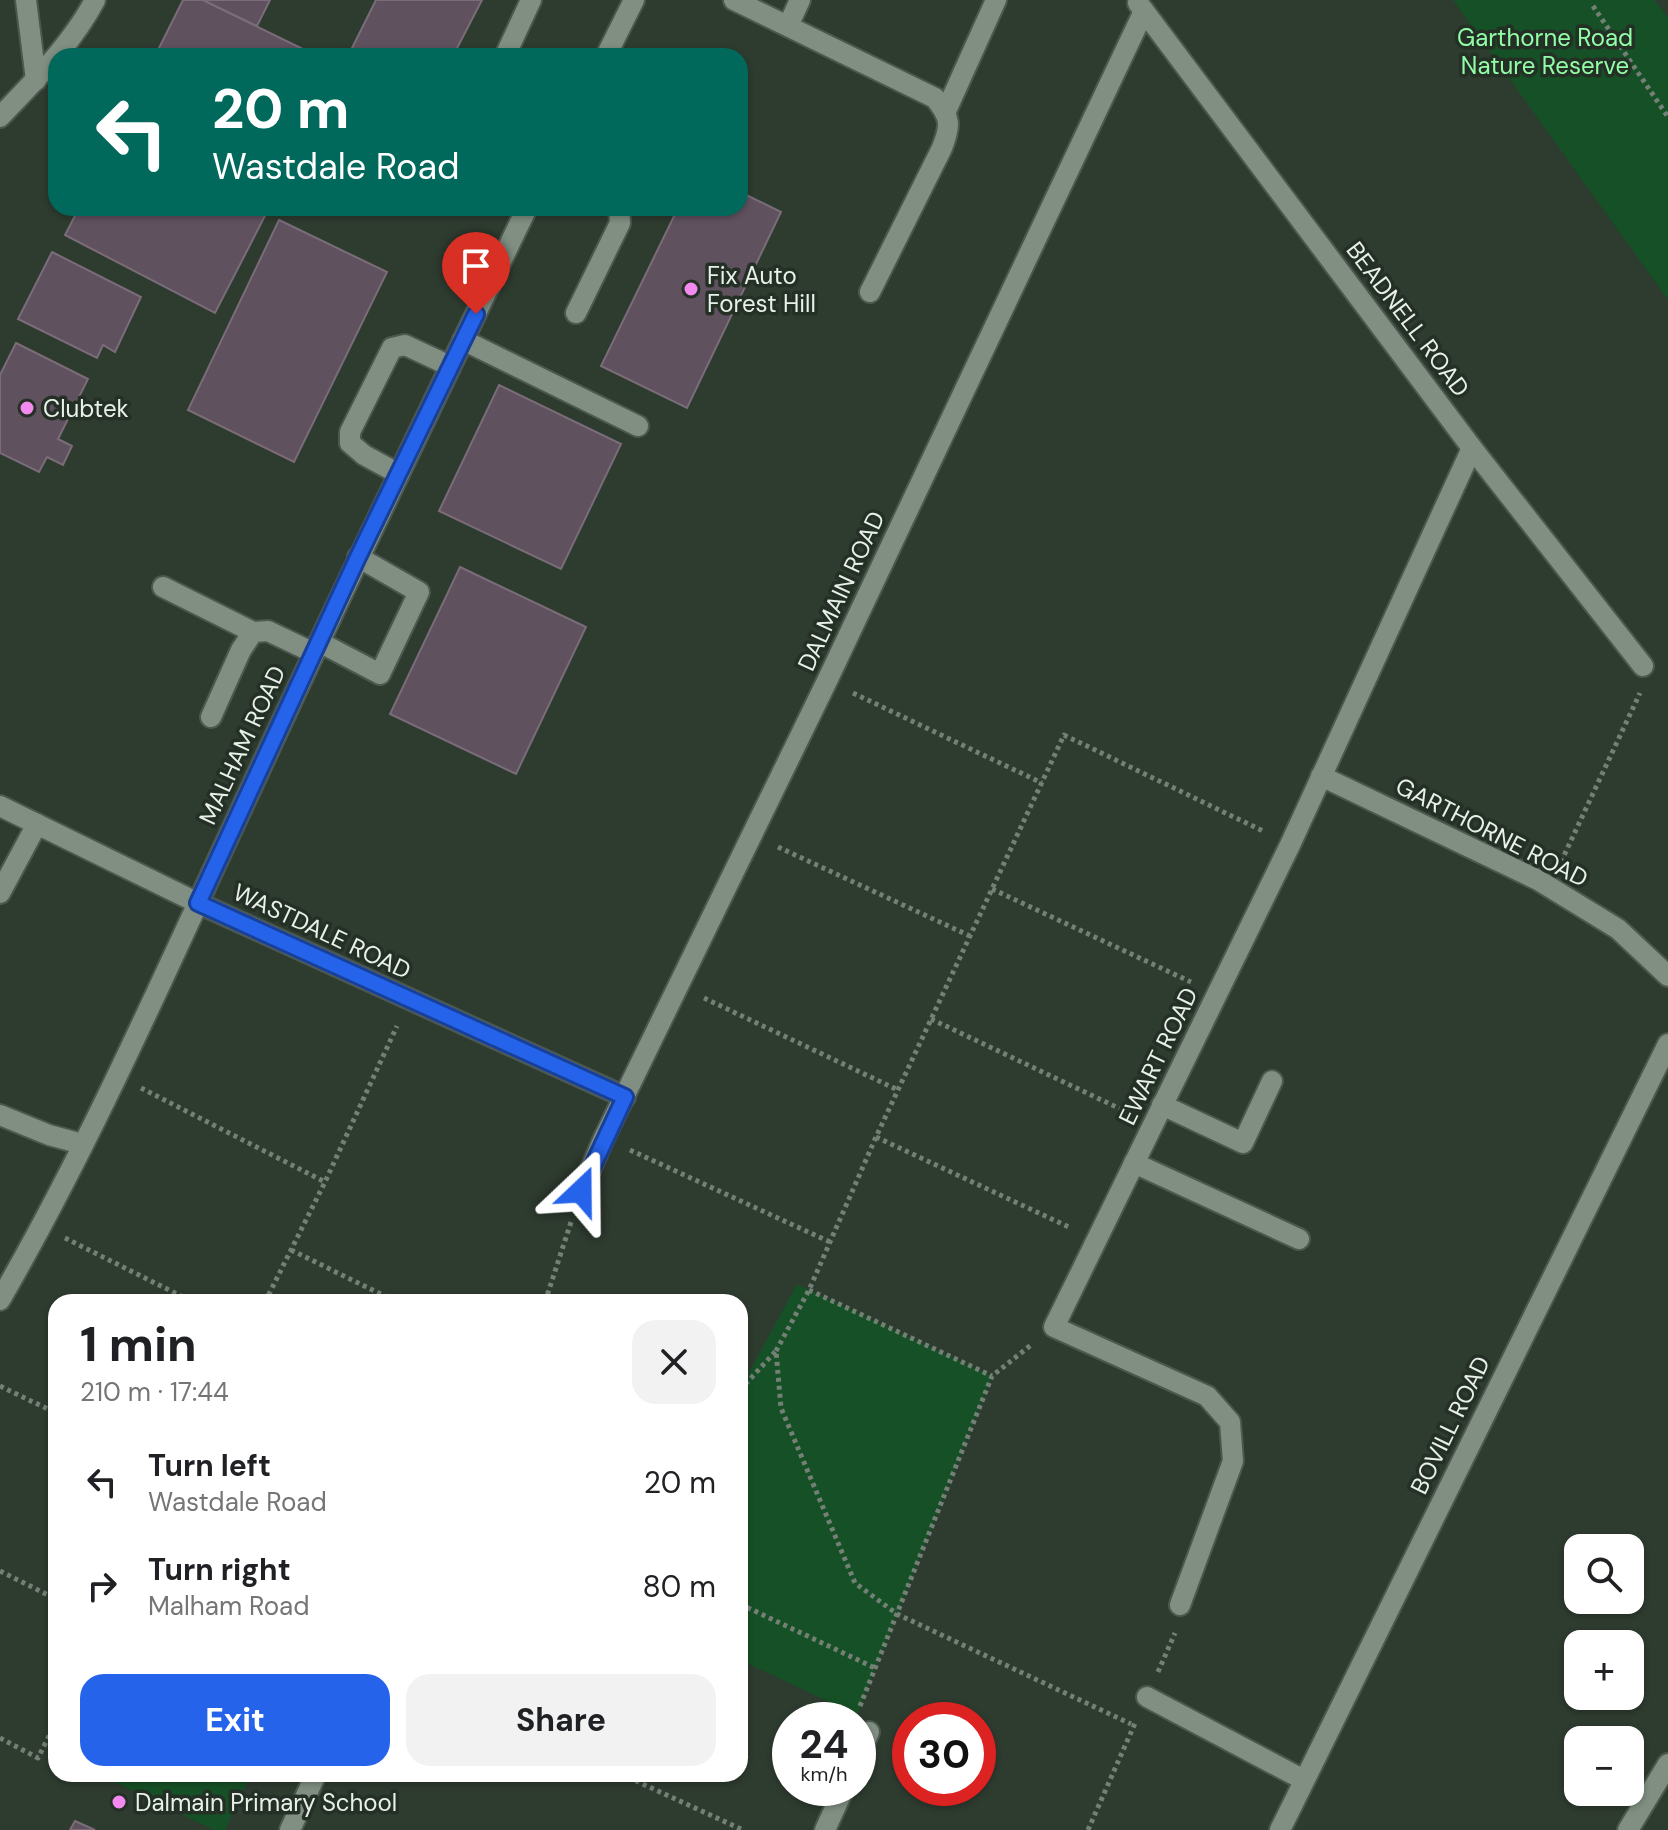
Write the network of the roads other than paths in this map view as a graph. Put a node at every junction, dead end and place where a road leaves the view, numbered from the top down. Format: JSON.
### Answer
{"nodes":[{"id":1,"x":26,"y":0,"type":"edge"},
{"id":2,"x":95,"y":0,"type":"edge"},
{"id":3,"x":531,"y":0,"type":"edge"},
{"id":4,"x":634,"y":0,"type":"edge"},
{"id":5,"x":734,"y":0,"type":"edge"},
{"id":6,"x":800,"y":0,"type":"edge"},
{"id":7,"x":996,"y":0,"type":"edge"},
{"id":8,"x":1140,"y":5,"type":"edge"},
{"id":9,"x":788,"y":26,"type":"junction"},
{"id":10,"x":62,"y":48,"type":"edge"},
{"id":11,"x":509,"y":48,"type":"edge"},
{"id":12,"x":610,"y":48,"type":"edge"},
{"id":13,"x":48,"y":65,"type":"edge"},
{"id":14,"x":36,"y":80,"type":"junction"},
{"id":15,"x":946,"y":111,"type":"junction"},
{"id":16,"x":0,"y":117,"type":"edge"},
{"id":17,"x":523,"y":216,"type":"edge"},
{"id":18,"x":620,"y":216,"type":"edge"},
{"id":19,"x":870,"y":292,"type":"dead end"},
{"id":20,"x":576,"y":313,"type":"dead end"},
{"id":21,"x":463,"y":340,"type":"junction"},
{"id":22,"x":450,"y":366,"type":"junction"},
{"id":23,"x":638,"y":426,"type":"dead end"},
{"id":24,"x":1472,"y":448,"type":"junction"},
{"id":25,"x":399,"y":474,"type":"junction"},
{"id":26,"x":358,"y":557,"type":"junction"},
{"id":27,"x":163,"y":587,"type":"dead end"},
{"id":28,"x":253,"y":632,"type":"junction"},
{"id":29,"x":316,"y":647,"type":"junction"},
{"id":30,"x":1643,"y":666,"type":"road end"},
{"id":31,"x":211,"y":717,"type":"dead end"},
{"id":32,"x":1321,"y":776,"type":"junction"},
{"id":33,"x":0,"y":806,"type":"edge"},
{"id":34,"x":37,"y":824,"type":"junction"},
{"id":35,"x":0,"y":893,"type":"edge"},
{"id":36,"x":198,"y":903,"type":"junction"},
{"id":37,"x":1668,"y":976,"type":"edge"},
{"id":38,"x":1668,"y":1044,"type":"edge"},
{"id":39,"x":1272,"y":1081,"type":"dead end"},
{"id":40,"x":625,"y":1097,"type":"junction"},
{"id":41,"x":1162,"y":1105,"type":"junction"},
{"id":42,"x":0,"y":1115,"type":"edge"},
{"id":43,"x":82,"y":1144,"type":"junction"},
{"id":44,"x":1134,"y":1163,"type":"junction"},
{"id":45,"x":581,"y":1191,"type":"road end"},
{"id":46,"x":1299,"y":1239,"type":"dead end"},
{"id":47,"x":0,"y":1300,"type":"edge"},
{"id":48,"x":1180,"y":1605,"type":"dead end"},
{"id":49,"x":1147,"y":1697,"type":"dead end"},
{"id":50,"x":1668,"y":1764,"type":"edge"},
{"id":51,"x":1304,"y":1780,"type":"junction"},
{"id":52,"x":312,"y":1782,"type":"edge"},
{"id":53,"x":836,"y":1806,"type":"edge"},
{"id":54,"x":290,"y":1830,"type":"edge"},
{"id":55,"x":825,"y":1830,"type":"edge"},
{"id":56,"x":1280,"y":1830,"type":"edge"},
{"id":57,"x":1628,"y":1830,"type":"edge"}],
"edges":[{"from":1,"to":14,"type":"street"},
{"from":2,"to":10,"type":"street"},
{"from":3,"to":11,"type":"street"},
{"from":4,"to":12,"type":"street"},
{"from":5,"to":9,"type":"street"},
{"from":6,"to":9,"type":"street"},
{"from":7,"to":15,"type":"street"},
{"from":8,"to":24,"type":"street","name":"BEADNELL ROAD"},
{"from":8,"to":40,"type":"street","name":"DALMAIN ROAD"},
{"from":9,"to":15,"type":"street"},
{"from":13,"to":14,"type":"street"},
{"from":14,"to":16,"type":"street"},
{"from":15,"to":19,"type":"street"},
{"from":17,"to":21,"type":"street","name":"MALHAM ROAD"},
{"from":18,"to":20,"type":"street"},
{"from":21,"to":22,"type":"street","name":"MALHAM ROAD"},
{"from":21,"to":23,"type":"street"},
{"from":22,"to":25,"type":"street","name":"MALHAM ROAD"},
{"from":22,"to":25,"type":"street"},
{"from":24,"to":30,"type":"street","name":"BEADNELL ROAD"},
{"from":24,"to":32,"type":"street","name":"EWART ROAD"},
{"from":25,"to":26,"type":"street","name":"MALHAM ROAD"},
{"from":26,"to":29,"type":"street","name":"MALHAM ROAD"},
{"from":26,"to":29,"type":"street"},
{"from":27,"to":28,"type":"street"},
{"from":28,"to":29,"type":"street"},
{"from":28,"to":31,"type":"street"},
{"from":29,"to":36,"type":"street","name":"MALHAM ROAD"},
{"from":32,"to":37,"type":"street","name":"GARTHORNE ROAD"},
{"from":32,"to":41,"type":"street","name":"EWART ROAD"},
{"from":33,"to":34,"type":"street","name":"WASTDALE ROAD"},
{"from":34,"to":35,"type":"street"},
{"from":34,"to":36,"type":"street","name":"WASTDALE ROAD"},
{"from":36,"to":40,"type":"street","name":"WASTDALE ROAD"},
{"from":36,"to":43,"type":"street","name":"MALHAM ROAD"},
{"from":38,"to":51,"type":"street","name":"BOVILL ROAD"},
{"from":39,"to":41,"type":"street"},
{"from":40,"to":45,"type":"street","name":"DALMAIN ROAD"},
{"from":41,"to":44,"type":"street","name":"EWART ROAD"},
{"from":42,"to":43,"type":"street"},
{"from":43,"to":47,"type":"street","name":"MALHAM ROAD"},
{"from":44,"to":46,"type":"street"},
{"from":44,"to":48,"type":"street","name":"EWART ROAD"},
{"from":49,"to":51,"type":"street"},
{"from":50,"to":57,"type":"street"},
{"from":51,"to":56,"type":"street","name":"BOVILL ROAD"},
{"from":52,"to":54,"type":"street"},
{"from":53,"to":55,"type":"street"}]}
